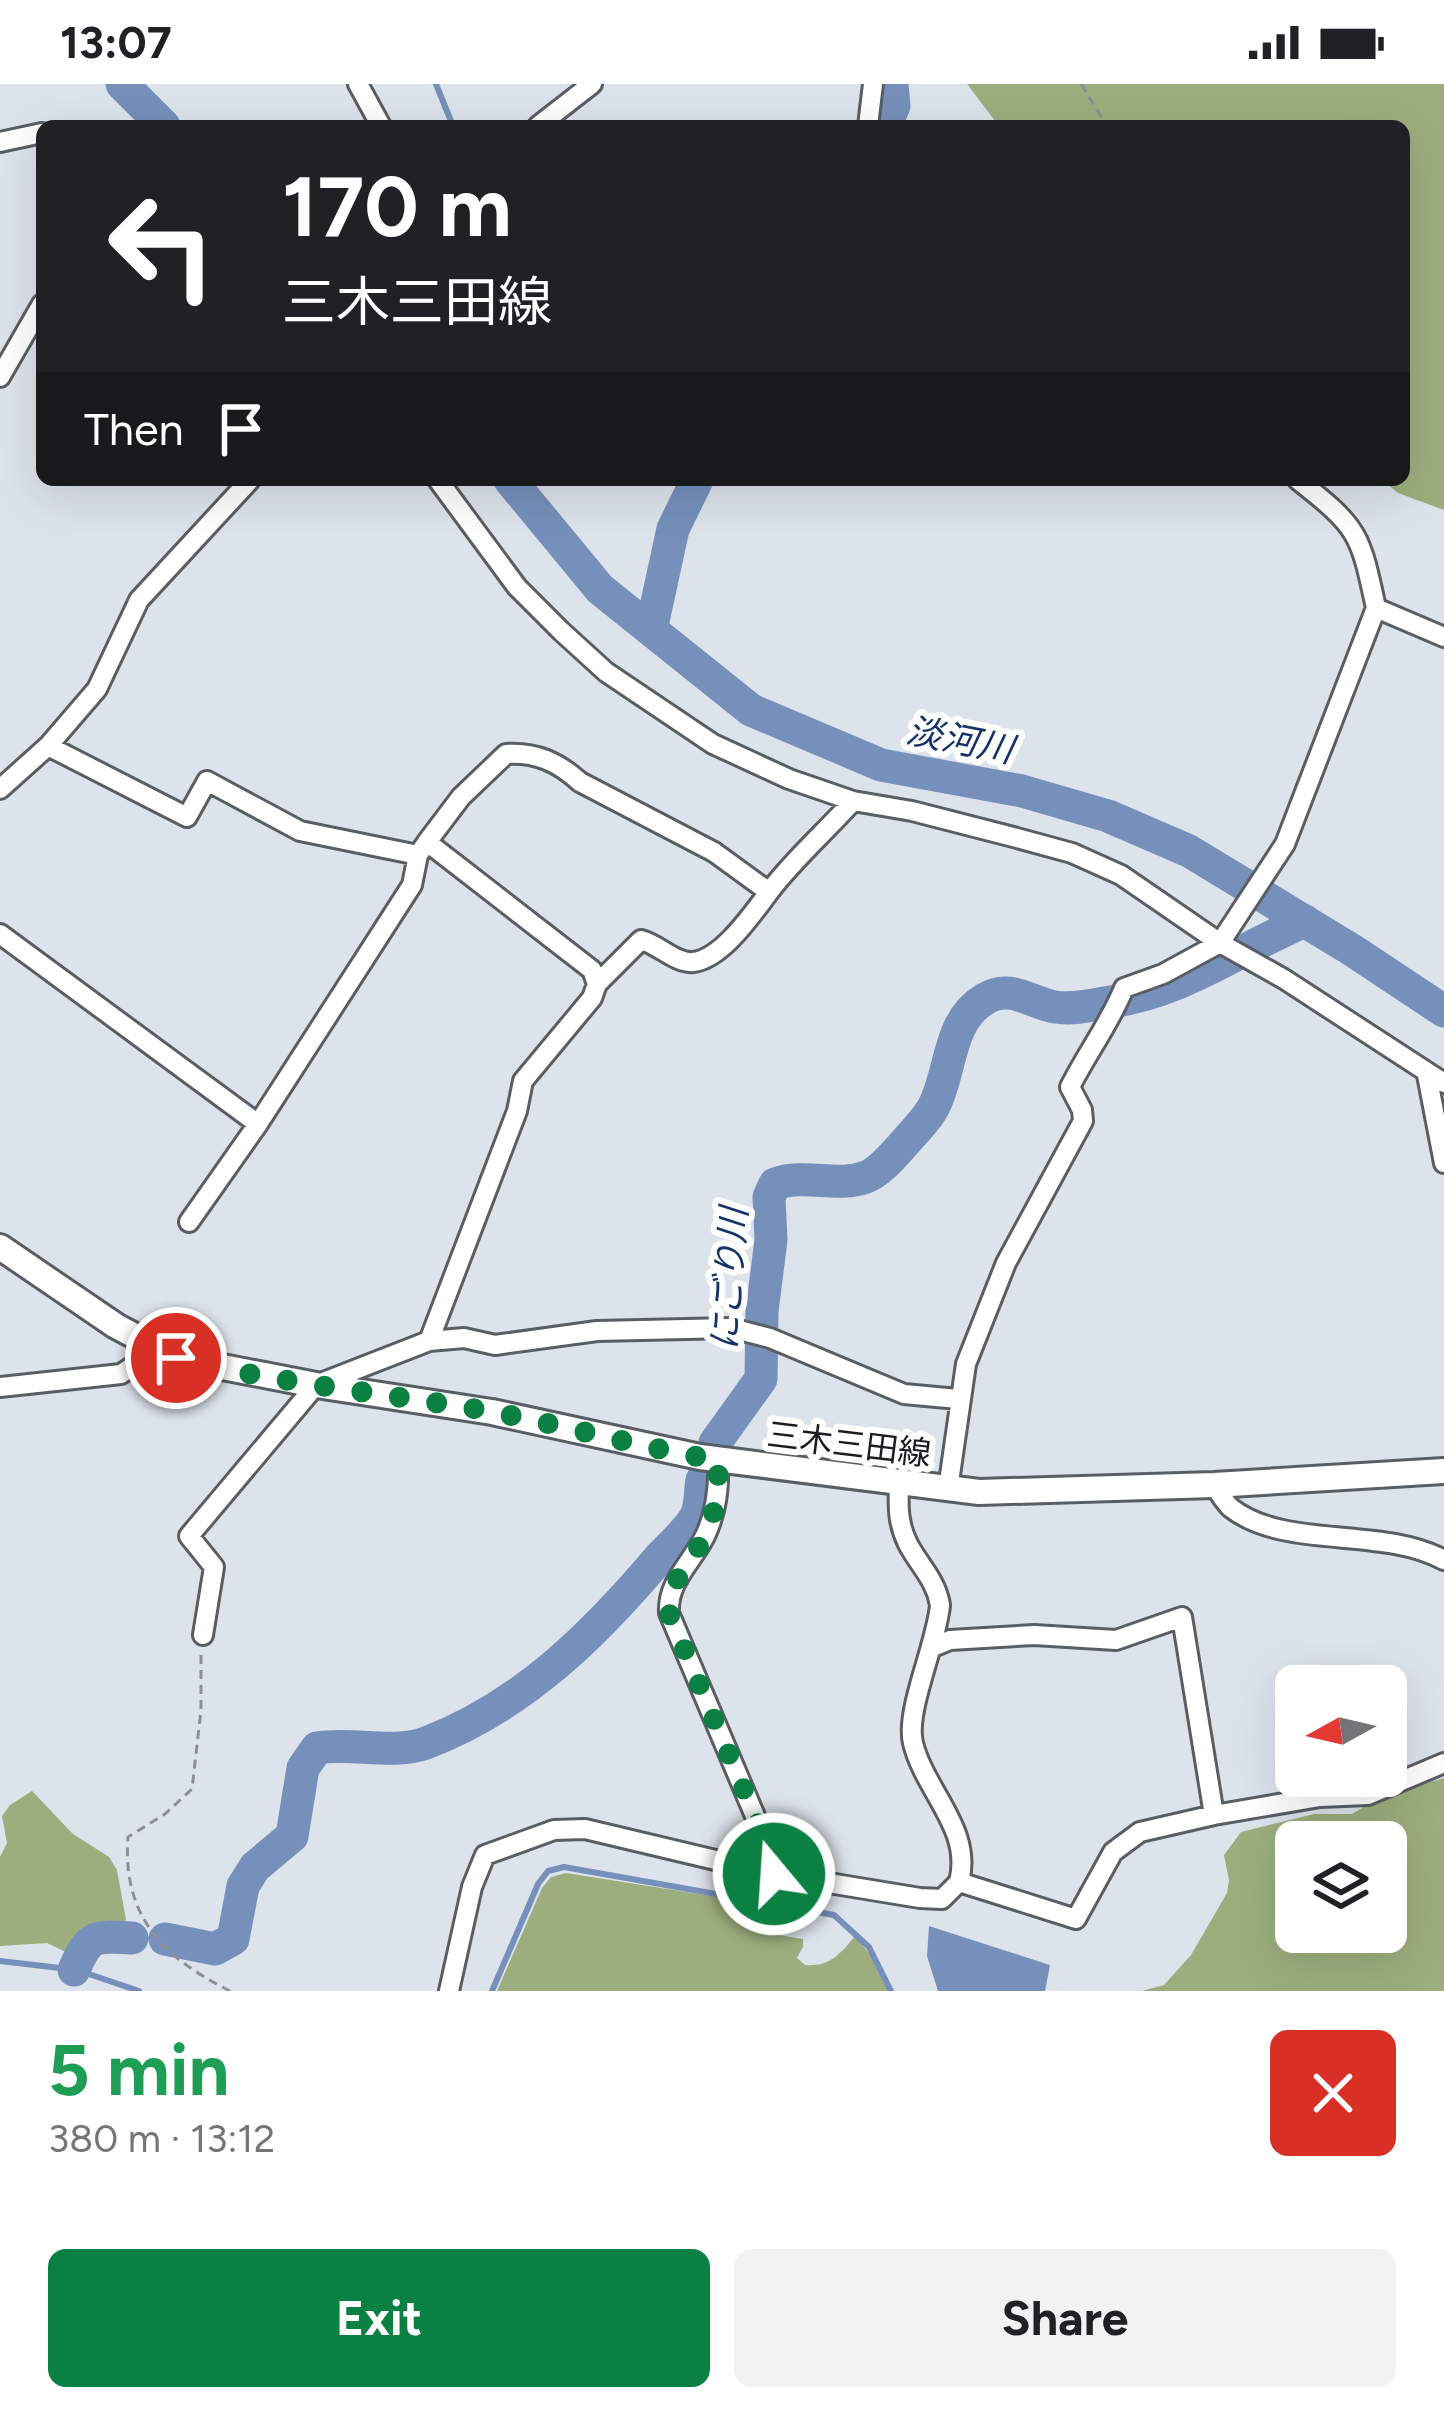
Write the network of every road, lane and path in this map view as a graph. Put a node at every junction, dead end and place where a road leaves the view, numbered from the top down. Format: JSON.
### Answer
{"nodes":[{"id":1,"x":358,"y":84,"type":"edge"},
{"id":2,"x":592,"y":84,"type":"edge"},
{"id":3,"x":873,"y":84,"type":"edge"},
{"id":4,"x":1082,"y":84,"type":"edge"},
{"id":5,"x":378,"y":120,"type":"edge"},
{"id":6,"x":546,"y":120,"type":"edge"},
{"id":7,"x":869,"y":120,"type":"edge"},
{"id":8,"x":1103,"y":120,"type":"edge"},
{"id":9,"x":36,"y":134,"type":"edge"},
{"id":10,"x":0,"y":142,"type":"edge"},
{"id":11,"x":36,"y":314,"type":"edge"},
{"id":12,"x":0,"y":377,"type":"edge"},
{"id":13,"x":244,"y":486,"type":"edge"},
{"id":14,"x":442,"y":486,"type":"edge"},
{"id":15,"x":1305,"y":486,"type":"edge"},
{"id":16,"x":1376,"y":608,"type":"junction"},
{"id":17,"x":1444,"y":638,"type":"edge"},
{"id":18,"x":49,"y":746,"type":"junction"},
{"id":19,"x":0,"y":789,"type":"edge"},
{"id":20,"x":853,"y":801,"type":"junction"},
{"id":21,"x":422,"y":848,"type":"junction"},
{"id":22,"x":769,"y":892,"type":"junction"},
{"id":23,"x":0,"y":934,"type":"edge"},
{"id":24,"x":1220,"y":943,"type":"junction"},
{"id":25,"x":597,"y":984,"type":"junction"},
{"id":26,"x":1436,"y":1079,"type":"edge"},
{"id":27,"x":258,"y":1124,"type":"junction"},
{"id":28,"x":1444,"y":1163,"type":"edge"},
{"id":29,"x":190,"y":1222,"type":"dead end"},
{"id":30,"x":0,"y":1247,"type":"edge"},
{"id":31,"x":429,"y":1341,"type":"junction"},
{"id":32,"x":157,"y":1350,"type":"junction"},
{"id":33,"x":316,"y":1385,"type":"junction"},
{"id":34,"x":0,"y":1387,"type":"edge"},
{"id":35,"x":958,"y":1399,"type":"junction"},
{"id":36,"x":718,"y":1460,"type":"junction"},
{"id":37,"x":1444,"y":1471,"type":"edge"},
{"id":38,"x":898,"y":1485,"type":"junction"},
{"id":39,"x":1214,"y":1485,"type":"junction"},
{"id":40,"x":948,"y":1489,"type":"junction"},
{"id":41,"x":1444,"y":1560,"type":"edge"},
{"id":42,"x":203,"y":1635,"type":"joint"},
{"id":43,"x":933,"y":1647,"type":"junction"},
{"id":44,"x":1444,"y":1763,"type":"edge"},
{"id":45,"x":1214,"y":1815,"type":"junction"},
{"id":46,"x":774,"y":1874,"type":"junction"},
{"id":47,"x":959,"y":1882,"type":"junction"},
{"id":48,"x":230,"y":1991,"type":"edge"},
{"id":49,"x":448,"y":1991,"type":"edge"}],
"edges":[{"from":1,"to":5,"type":"street"},
{"from":2,"to":6,"type":"street"},
{"from":3,"to":7,"type":"street"},
{"from":4,"to":8,"type":"path"},
{"from":9,"to":10,"type":"street"},
{"from":11,"to":12,"type":"street"},
{"from":13,"to":18,"type":"street"},
{"from":14,"to":20,"type":"street"},
{"from":15,"to":16,"type":"street"},
{"from":16,"to":17,"type":"street"},
{"from":16,"to":24,"type":"street"},
{"from":18,"to":19,"type":"street"},
{"from":18,"to":21,"type":"street"},
{"from":20,"to":22,"type":"street"},
{"from":20,"to":24,"type":"street"},
{"from":21,"to":22,"type":"street"},
{"from":21,"to":25,"type":"street"},
{"from":21,"to":27,"type":"street"},
{"from":22,"to":25,"type":"street"},
{"from":23,"to":27,"type":"street"},
{"from":24,"to":26,"type":"street"},
{"from":24,"to":35,"type":"street"},
{"from":25,"to":31,"type":"street"},
{"from":26,"to":28,"type":"street"},
{"from":27,"to":29,"type":"street"},
{"from":30,"to":32,"type":"main road","name":"三木三田線"},
{"from":31,"to":33,"type":"street"},
{"from":31,"to":35,"type":"street"},
{"from":32,"to":33,"type":"main road","name":"三木三田線"},
{"from":32,"to":34,"type":"street"},
{"from":33,"to":36,"type":"main road","name":"三木三田線"},
{"from":33,"to":42,"type":"street"},
{"from":35,"to":40,"type":"street"},
{"from":36,"to":38,"type":"main road","name":"三木三田線"},
{"from":36,"to":46,"type":"street"},
{"from":37,"to":39,"type":"main road","name":"三木三田線"},
{"from":38,"to":40,"type":"main road","name":"三木三田線"},
{"from":38,"to":43,"type":"street"},
{"from":39,"to":40,"type":"main road","name":"三木三田線"},
{"from":39,"to":41,"type":"street"},
{"from":42,"to":48,"type":"path"},
{"from":43,"to":45,"type":"street"},
{"from":43,"to":47,"type":"street"},
{"from":44,"to":45,"type":"street"},
{"from":45,"to":47,"type":"street"},
{"from":46,"to":47,"type":"street"},
{"from":46,"to":49,"type":"street"}]}
